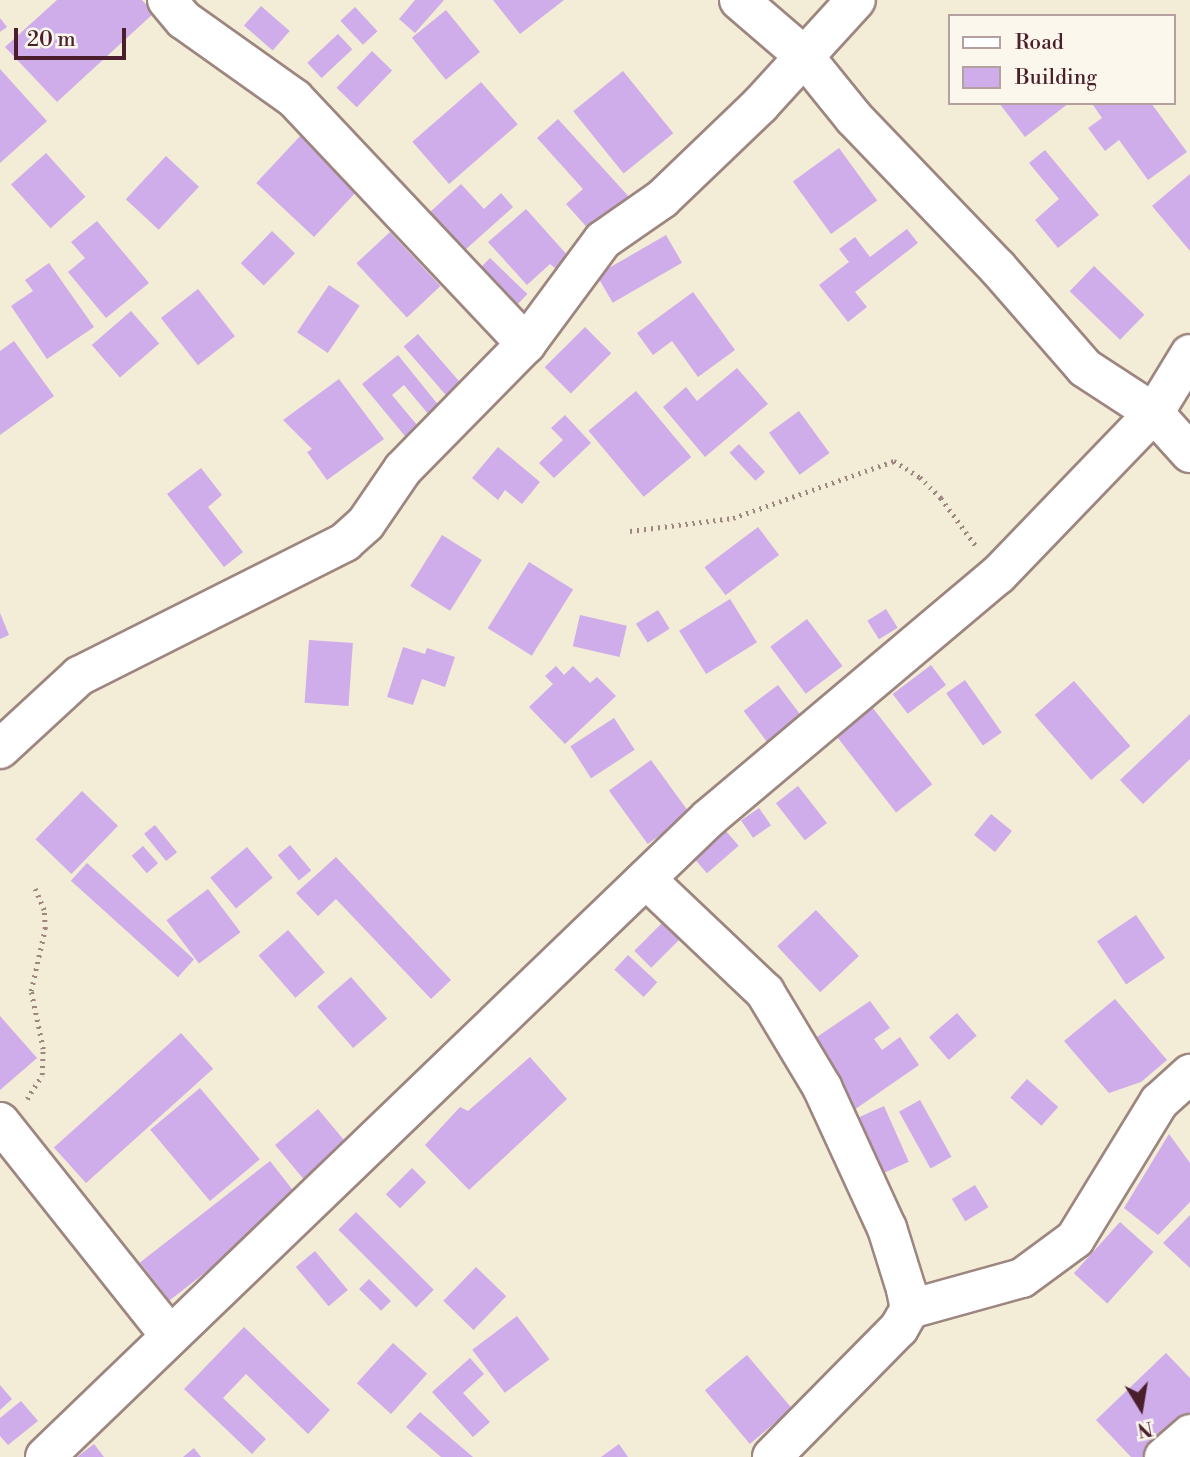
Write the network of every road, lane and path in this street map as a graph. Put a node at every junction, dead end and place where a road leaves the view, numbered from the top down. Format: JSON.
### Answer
{"nodes":[{"id":1,"x":167,"y":0,"type":"edge"},
{"id":2,"x":739,"y":0,"type":"edge"},
{"id":3,"x":856,"y":0,"type":"edge"},
{"id":4,"x":803,"y":55,"type":"junction"},
{"id":5,"x":526,"y":344,"type":"junction"},
{"id":6,"x":1190,"y":354,"type":"edge"},
{"id":7,"x":1154,"y":414,"type":"junction"},
{"id":8,"x":1190,"y":453,"type":"edge"},
{"id":9,"x":630,"y":531,"type":"dead end"},
{"id":10,"x":998,"y":575,"type":"junction"},
{"id":11,"x":0,"y":749,"type":"edge"},
{"id":12,"x":646,"y":878,"type":"junction"},
{"id":13,"x":35,"y":889,"type":"dead end"},
{"id":14,"x":1190,"y":1074,"type":"edge"},
{"id":15,"x":10,"y":1115,"type":"edge"},
{"id":16,"x":910,"y":1309,"type":"junction"},
{"id":17,"x":170,"y":1336,"type":"junction"},
{"id":18,"x":1190,"y":1434,"type":"edge"},
{"id":19,"x":45,"y":1457,"type":"edge"},
{"id":20,"x":772,"y":1457,"type":"edge"},
{"id":21,"x":1164,"y":1457,"type":"edge"}],
"edges":[{"from":1,"to":5,"type":"street"},
{"from":2,"to":4,"type":"street"},
{"from":3,"to":4,"type":"street"},
{"from":4,"to":5,"type":"street"},
{"from":4,"to":7,"type":"street"},
{"from":5,"to":11,"type":"street"},
{"from":6,"to":7,"type":"street"},
{"from":7,"to":8,"type":"street"},
{"from":7,"to":10,"type":"street"},
{"from":9,"to":10,"type":"path"},
{"from":10,"to":12,"type":"street"},
{"from":12,"to":16,"type":"street"},
{"from":12,"to":17,"type":"street"},
{"from":13,"to":15,"type":"path"},
{"from":14,"to":16,"type":"street"},
{"from":15,"to":17,"type":"street"},
{"from":16,"to":20,"type":"street"},
{"from":17,"to":19,"type":"street"},
{"from":18,"to":21,"type":"street"}]}
